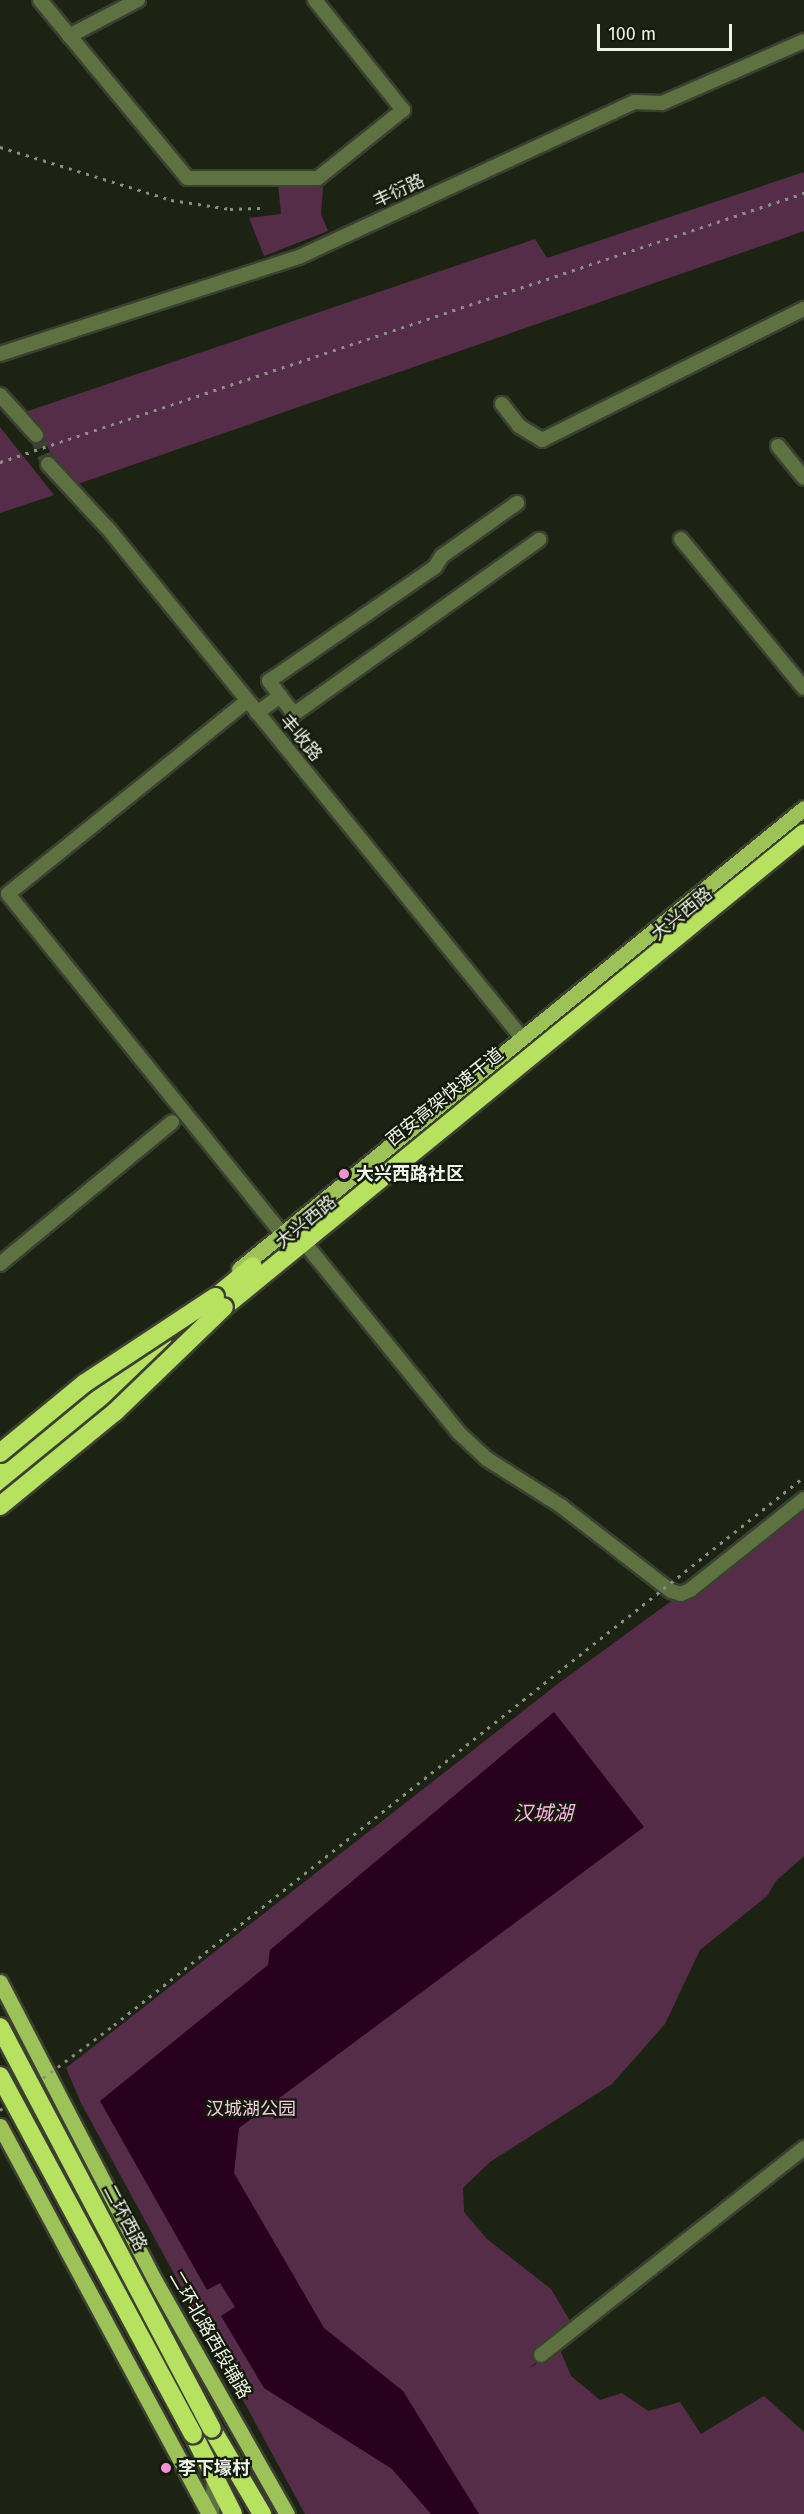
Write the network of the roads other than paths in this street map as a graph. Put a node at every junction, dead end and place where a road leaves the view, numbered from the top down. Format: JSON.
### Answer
{"nodes":[{"id":1,"x":40,"y":0,"type":"edge"},
{"id":2,"x":138,"y":0,"type":"edge"},
{"id":3,"x":315,"y":0,"type":"edge"},
{"id":4,"x":69,"y":36,"type":"junction"},
{"id":5,"x":804,"y":41,"type":"edge"},
{"id":6,"x":804,"y":309,"type":"edge"},
{"id":7,"x":0,"y":354,"type":"edge"},
{"id":8,"x":0,"y":395,"type":"edge"},
{"id":9,"x":502,"y":404,"type":"dead end"},
{"id":10,"x":36,"y":435,"type":"tunnel mouth"},
{"id":11,"x":778,"y":446,"type":"dead end"},
{"id":12,"x":48,"y":464,"type":"tunnel mouth"},
{"id":13,"x":804,"y":477,"type":"edge"},
{"id":14,"x":518,"y":503,"type":"dead end"},
{"id":15,"x":681,"y":538,"type":"dead end"},
{"id":16,"x":539,"y":540,"type":"dead end"},
{"id":17,"x":804,"y":688,"type":"edge"},
{"id":18,"x":280,"y":696,"type":"junction"},
{"id":19,"x":247,"y":701,"type":"junction"},
{"id":20,"x":257,"y":713,"type":"junction"},
{"id":21,"x":804,"y":808,"type":"edge"},
{"id":22,"x":804,"y":819,"type":"edge"},
{"id":23,"x":804,"y":833,"type":"edge"},
{"id":24,"x":804,"y":840,"type":"edge"},
{"id":25,"x":4,"y":896,"type":"edge"},
{"id":26,"x":522,"y":1038,"type":"junction"},
{"id":27,"x":172,"y":1122,"type":"dead end"},
{"id":28,"x":282,"y":1234,"type":"junction"},
{"id":29,"x":307,"y":1246,"type":"junction"},
{"id":30,"x":0,"y":1263,"type":"edge"},
{"id":31,"x":219,"y":1302,"type":"junction"},
{"id":32,"x":0,"y":1453,"type":"edge"},
{"id":33,"x":0,"y":1462,"type":"edge"},
{"id":34,"x":0,"y":1467,"type":"edge"},
{"id":35,"x":0,"y":1485,"type":"edge"},
{"id":36,"x":0,"y":1497,"type":"edge"},
{"id":37,"x":804,"y":1499,"type":"edge"},
{"id":38,"x":0,"y":1506,"type":"edge"},
{"id":39,"x":0,"y":1982,"type":"edge"},
{"id":40,"x":0,"y":2027,"type":"edge"},
{"id":41,"x":0,"y":2076,"type":"edge"},
{"id":42,"x":0,"y":2126,"type":"edge"},
{"id":43,"x":804,"y":2148,"type":"edge"},
{"id":44,"x":541,"y":2355,"type":"dead end"},
{"id":45,"x":213,"y":2473,"type":"junction"},
{"id":46,"x":242,"y":2480,"type":"junction"},
{"id":47,"x":211,"y":2514,"type":"edge"},
{"id":48,"x":233,"y":2514,"type":"edge"},
{"id":49,"x":262,"y":2514,"type":"edge"},
{"id":50,"x":275,"y":2514,"type":"edge"},
{"id":51,"x":287,"y":2514,"type":"edge"}],
"edges":[{"from":1,"to":4,"type":"street"},
{"from":2,"to":4,"type":"street"},
{"from":3,"to":4,"type":"street"},
{"from":5,"to":7,"type":"street","name":"丰衍路"},
{"from":6,"to":9,"type":"street"},
{"from":8,"to":10,"type":"street"},
{"from":11,"to":13,"type":"street"},
{"from":12,"to":19,"type":"street","name":"丰收路"},
{"from":14,"to":18,"type":"street"},
{"from":15,"to":17,"type":"street"},
{"from":16,"to":18,"type":"street"},
{"from":18,"to":20,"type":"street"},
{"from":19,"to":20,"type":"street","name":"丰收路"},
{"from":19,"to":25,"type":"street"},
{"from":20,"to":26,"type":"street","name":"丰收路"},
{"from":21,"to":26,"type":"main road","name":"大兴西路"},
{"from":22,"to":31,"type":"highway","name":"西安高架快速干道"},
{"from":23,"to":31,"type":"highway","name":"西安高架快速干道"},
{"from":24,"to":29,"type":"main road","name":"大兴西路"},
{"from":25,"to":28,"type":"street"},
{"from":26,"to":28,"type":"main road","name":"大兴西路"},
{"from":27,"to":30,"type":"street"},
{"from":28,"to":33,"type":"main road","name":"大兴西路"},
{"from":29,"to":36,"type":"main road","name":"大兴西路"},
{"from":29,"to":37,"type":"street"},
{"from":31,"to":32,"type":"highway","bridge":true},
{"from":31,"to":34,"type":"highway","name":"西安高架快速干道","bridge":true},
{"from":31,"to":35,"type":"highway","name":"西安高架快速干道","bridge":true},
{"from":31,"to":38,"type":"highway","bridge":true},
{"from":39,"to":51,"type":"main road","name":"二环北路西段辅路"},
{"from":40,"to":46,"type":"highway","name":"二环西路","bridge":true},
{"from":41,"to":45,"type":"highway","bridge":true},
{"from":42,"to":47,"type":"main road"},
{"from":43,"to":44,"type":"street"},
{"from":45,"to":47,"type":"street"},
{"from":45,"to":48,"type":"highway"},
{"from":46,"to":49,"type":"highway"},
{"from":46,"to":50,"type":"highway"}]}
